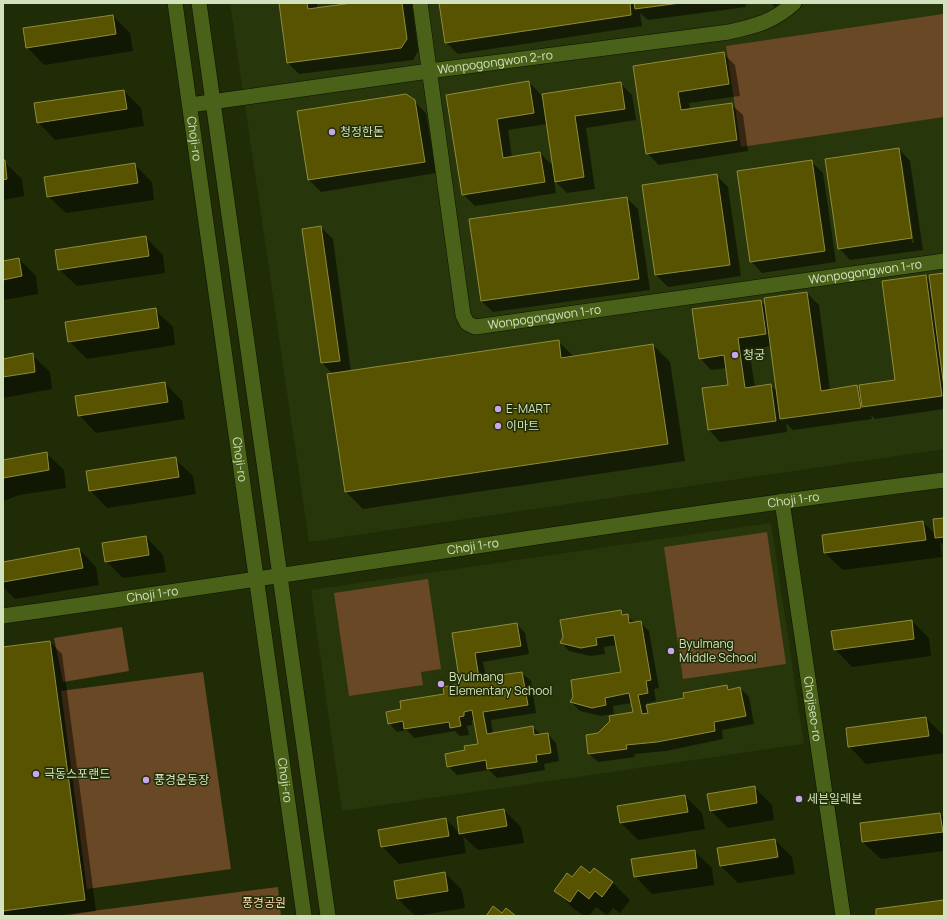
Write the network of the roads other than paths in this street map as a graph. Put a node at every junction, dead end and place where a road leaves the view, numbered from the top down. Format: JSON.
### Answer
{"nodes":[{"id":1,"x":175,"y":3,"type":"edge"},
{"id":2,"x":199,"y":3,"type":"edge"},
{"id":3,"x":420,"y":3,"type":"edge"},
{"id":4,"x":794,"y":3,"type":"edge"},
{"id":5,"x":429,"y":71,"type":"junction"},
{"id":6,"x":214,"y":102,"type":"junction"},
{"id":7,"x":190,"y":105,"type":"junction"},
{"id":8,"x":944,"y":261,"type":"edge"},
{"id":9,"x":944,"y":480,"type":"edge"},
{"id":10,"x":782,"y":501,"type":"junction"},
{"id":11,"x":281,"y":577,"type":"junction"},
{"id":12,"x":256,"y":580,"type":"junction"},
{"id":13,"x":3,"y":616,"type":"edge"},
{"id":14,"x":304,"y":916,"type":"edge"},
{"id":15,"x":328,"y":916,"type":"edge"},
{"id":16,"x":843,"y":916,"type":"edge"}],
"edges":[{"from":1,"to":7,"type":"street","name":"Choji-ro"},
{"from":2,"to":6,"type":"street","name":"Choji-ro"},
{"from":3,"to":5,"type":"street","name":"Wonpogongwon 1-ro"},
{"from":4,"to":5,"type":"street","name":"Wonpogongwon 2-ro"},
{"from":5,"to":6,"type":"street","name":"Wonpogongwon 2-ro"},
{"from":5,"to":8,"type":"street","name":"Wonpogongwon 1-ro"},
{"from":6,"to":7,"type":"street","name":"Wonpogongwon 2-ro"},
{"from":6,"to":11,"type":"street","name":"Choji-ro"},
{"from":7,"to":12,"type":"street","name":"Choji-ro"},
{"from":9,"to":10,"type":"street","name":"Choji 1-ro"},
{"from":10,"to":11,"type":"street","name":"Choji 1-ro"},
{"from":10,"to":16,"type":"street","name":"Chojiseo-ro"},
{"from":11,"to":12,"type":"street","name":"Choji 1-ro"},
{"from":11,"to":15,"type":"street","name":"Choji-ro"},
{"from":12,"to":13,"type":"street","name":"Choji 1-ro"},
{"from":12,"to":14,"type":"street","name":"Choji-ro"}]}
